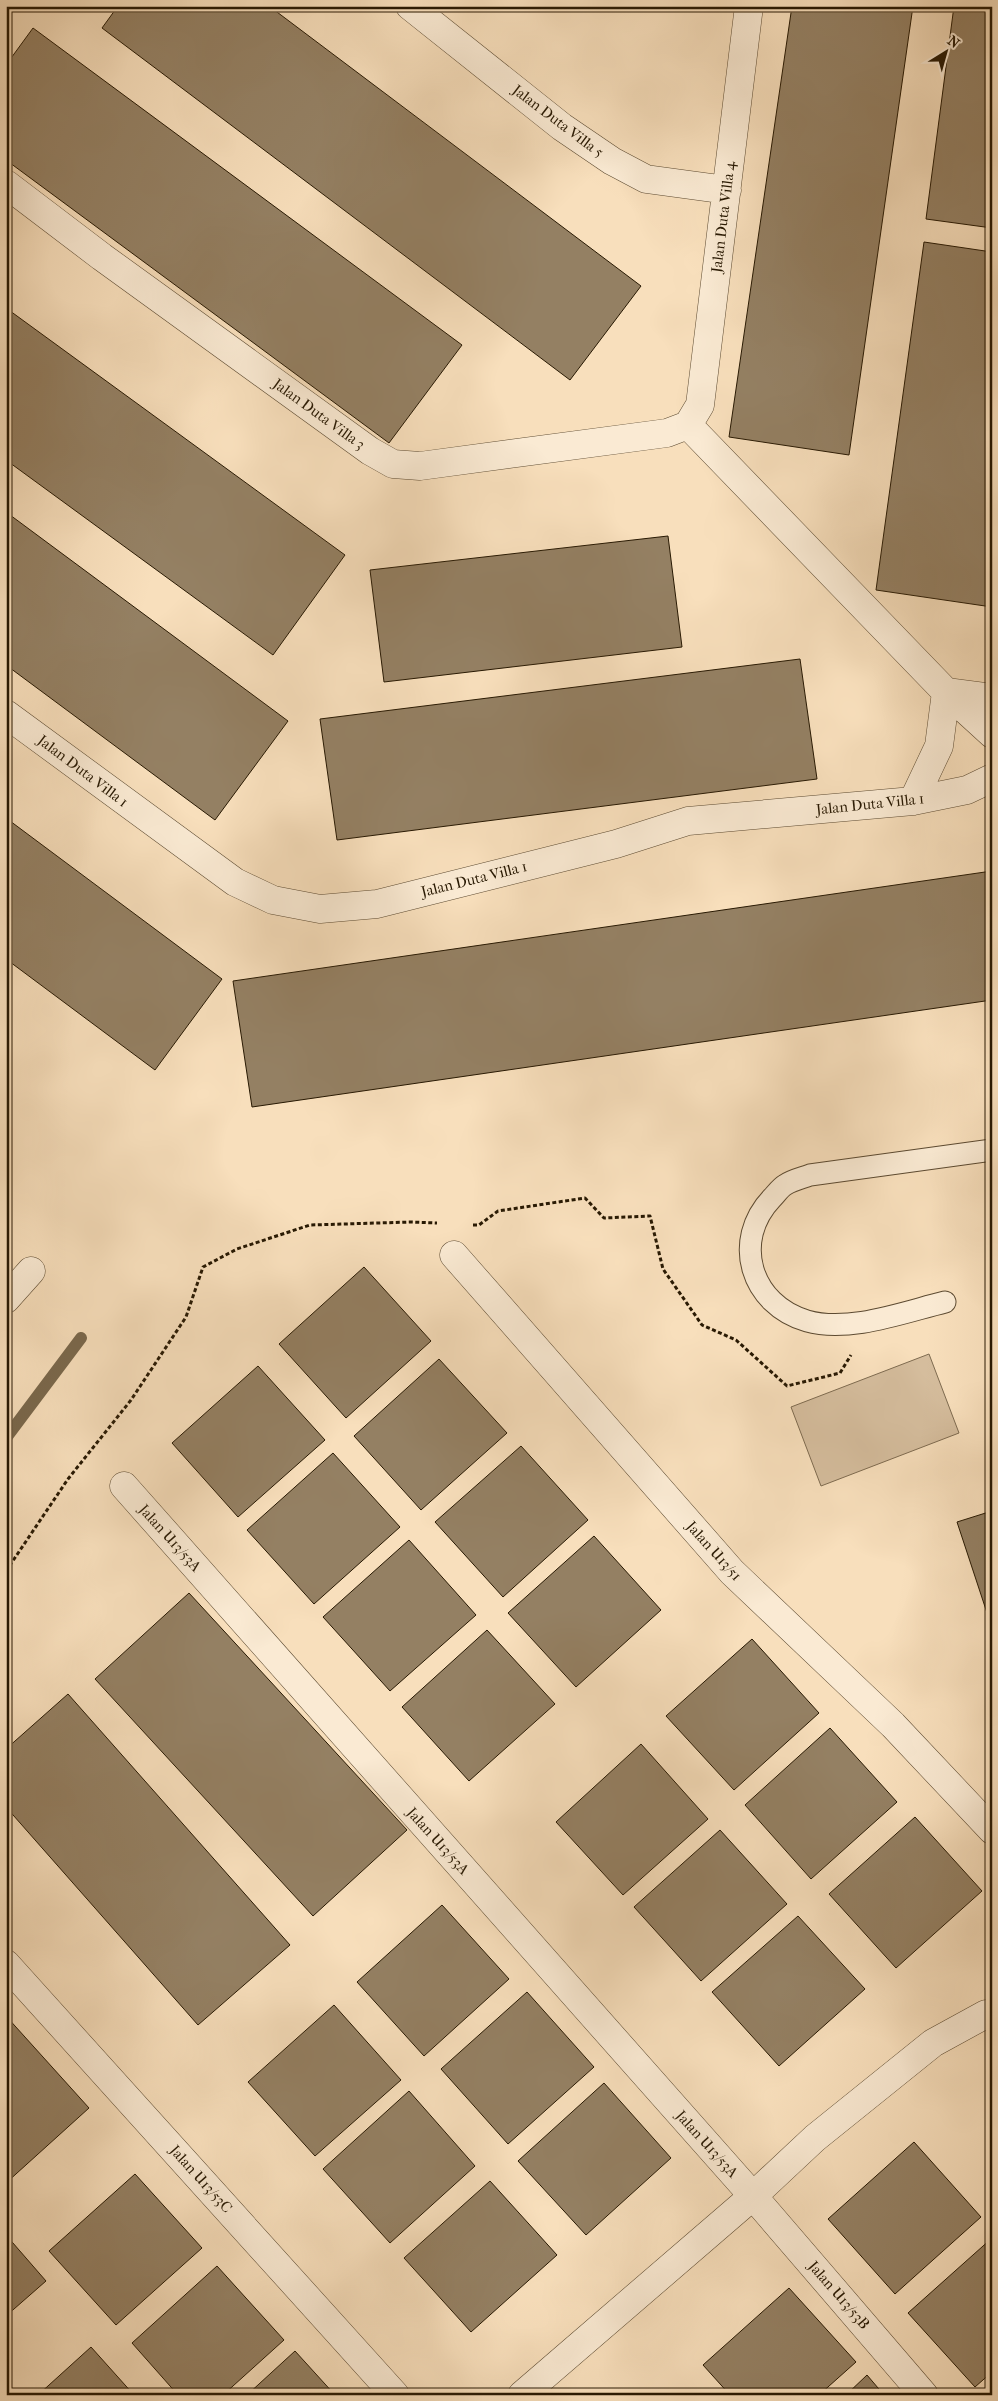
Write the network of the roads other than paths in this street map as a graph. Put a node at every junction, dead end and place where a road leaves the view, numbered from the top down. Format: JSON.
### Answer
{"nodes":[{"id":1,"x":749,"y":6,"type":"edge"},
{"id":2,"x":413,"y":7,"type":"edge"},
{"id":3,"x":6,"y":184,"type":"edge"},
{"id":4,"x":727,"y":190,"type":"junction"},
{"id":5,"x":688,"y":425,"type":"junction"},
{"id":6,"x":946,"y":692,"type":"junction"},
{"id":7,"x":992,"y":698,"type":"edge"},
{"id":8,"x":6,"y":714,"type":"edge"},
{"id":9,"x":992,"y":734,"type":"edge"},
{"id":10,"x":992,"y":778,"type":"edge"},
{"id":11,"x":913,"y":801,"type":"junction"},
{"id":12,"x":992,"y":1150,"type":"edge"},
{"id":13,"x":454,"y":1255,"type":"dead end"},
{"id":14,"x":31,"y":1271,"type":"dead end"},
{"id":15,"x":6,"y":1299,"type":"edge"},
{"id":16,"x":945,"y":1302,"type":"dead end"},
{"id":17,"x":124,"y":1486,"type":"dead end"},
{"id":18,"x":992,"y":1830,"type":"edge"},
{"id":19,"x":6,"y":1964,"type":"edge"},
{"id":20,"x":992,"y":2014,"type":"edge"},
{"id":21,"x":753,"y":2196,"type":"junction"},
{"id":22,"x":395,"y":2395,"type":"edge"},
{"id":23,"x":522,"y":2395,"type":"edge"},
{"id":24,"x":924,"y":2395,"type":"edge"}],
"edges":[{"from":1,"to":4,"type":"street","name":"Jalan Duta Villa 4"},
{"from":2,"to":4,"type":"street","name":"Jalan Duta Villa 5"},
{"from":3,"to":5,"type":"street","name":"Jalan Duta Villa 3"},
{"from":4,"to":5,"type":"street","name":"Jalan Duta Villa 4"},
{"from":5,"to":6,"type":"street"},
{"from":6,"to":7,"type":"street"},
{"from":6,"to":9,"type":"street"},
{"from":6,"to":11,"type":"street"},
{"from":8,"to":11,"type":"street","name":"Jalan Duta Villa 1"},
{"from":10,"to":11,"type":"street","name":"Jalan Duta Villa 1"},
{"from":12,"to":16,"type":"lane"},
{"from":13,"to":18,"type":"street","name":"Jalan U13/51"},
{"from":14,"to":15,"type":"street"},
{"from":17,"to":21,"type":"street","name":"Jalan U13/53A"},
{"from":19,"to":22,"type":"street","name":"Jalan U13/53C"},
{"from":20,"to":21,"type":"street"},
{"from":21,"to":23,"type":"street"},
{"from":21,"to":24,"type":"street","name":"Jalan U13/53B"}]}
